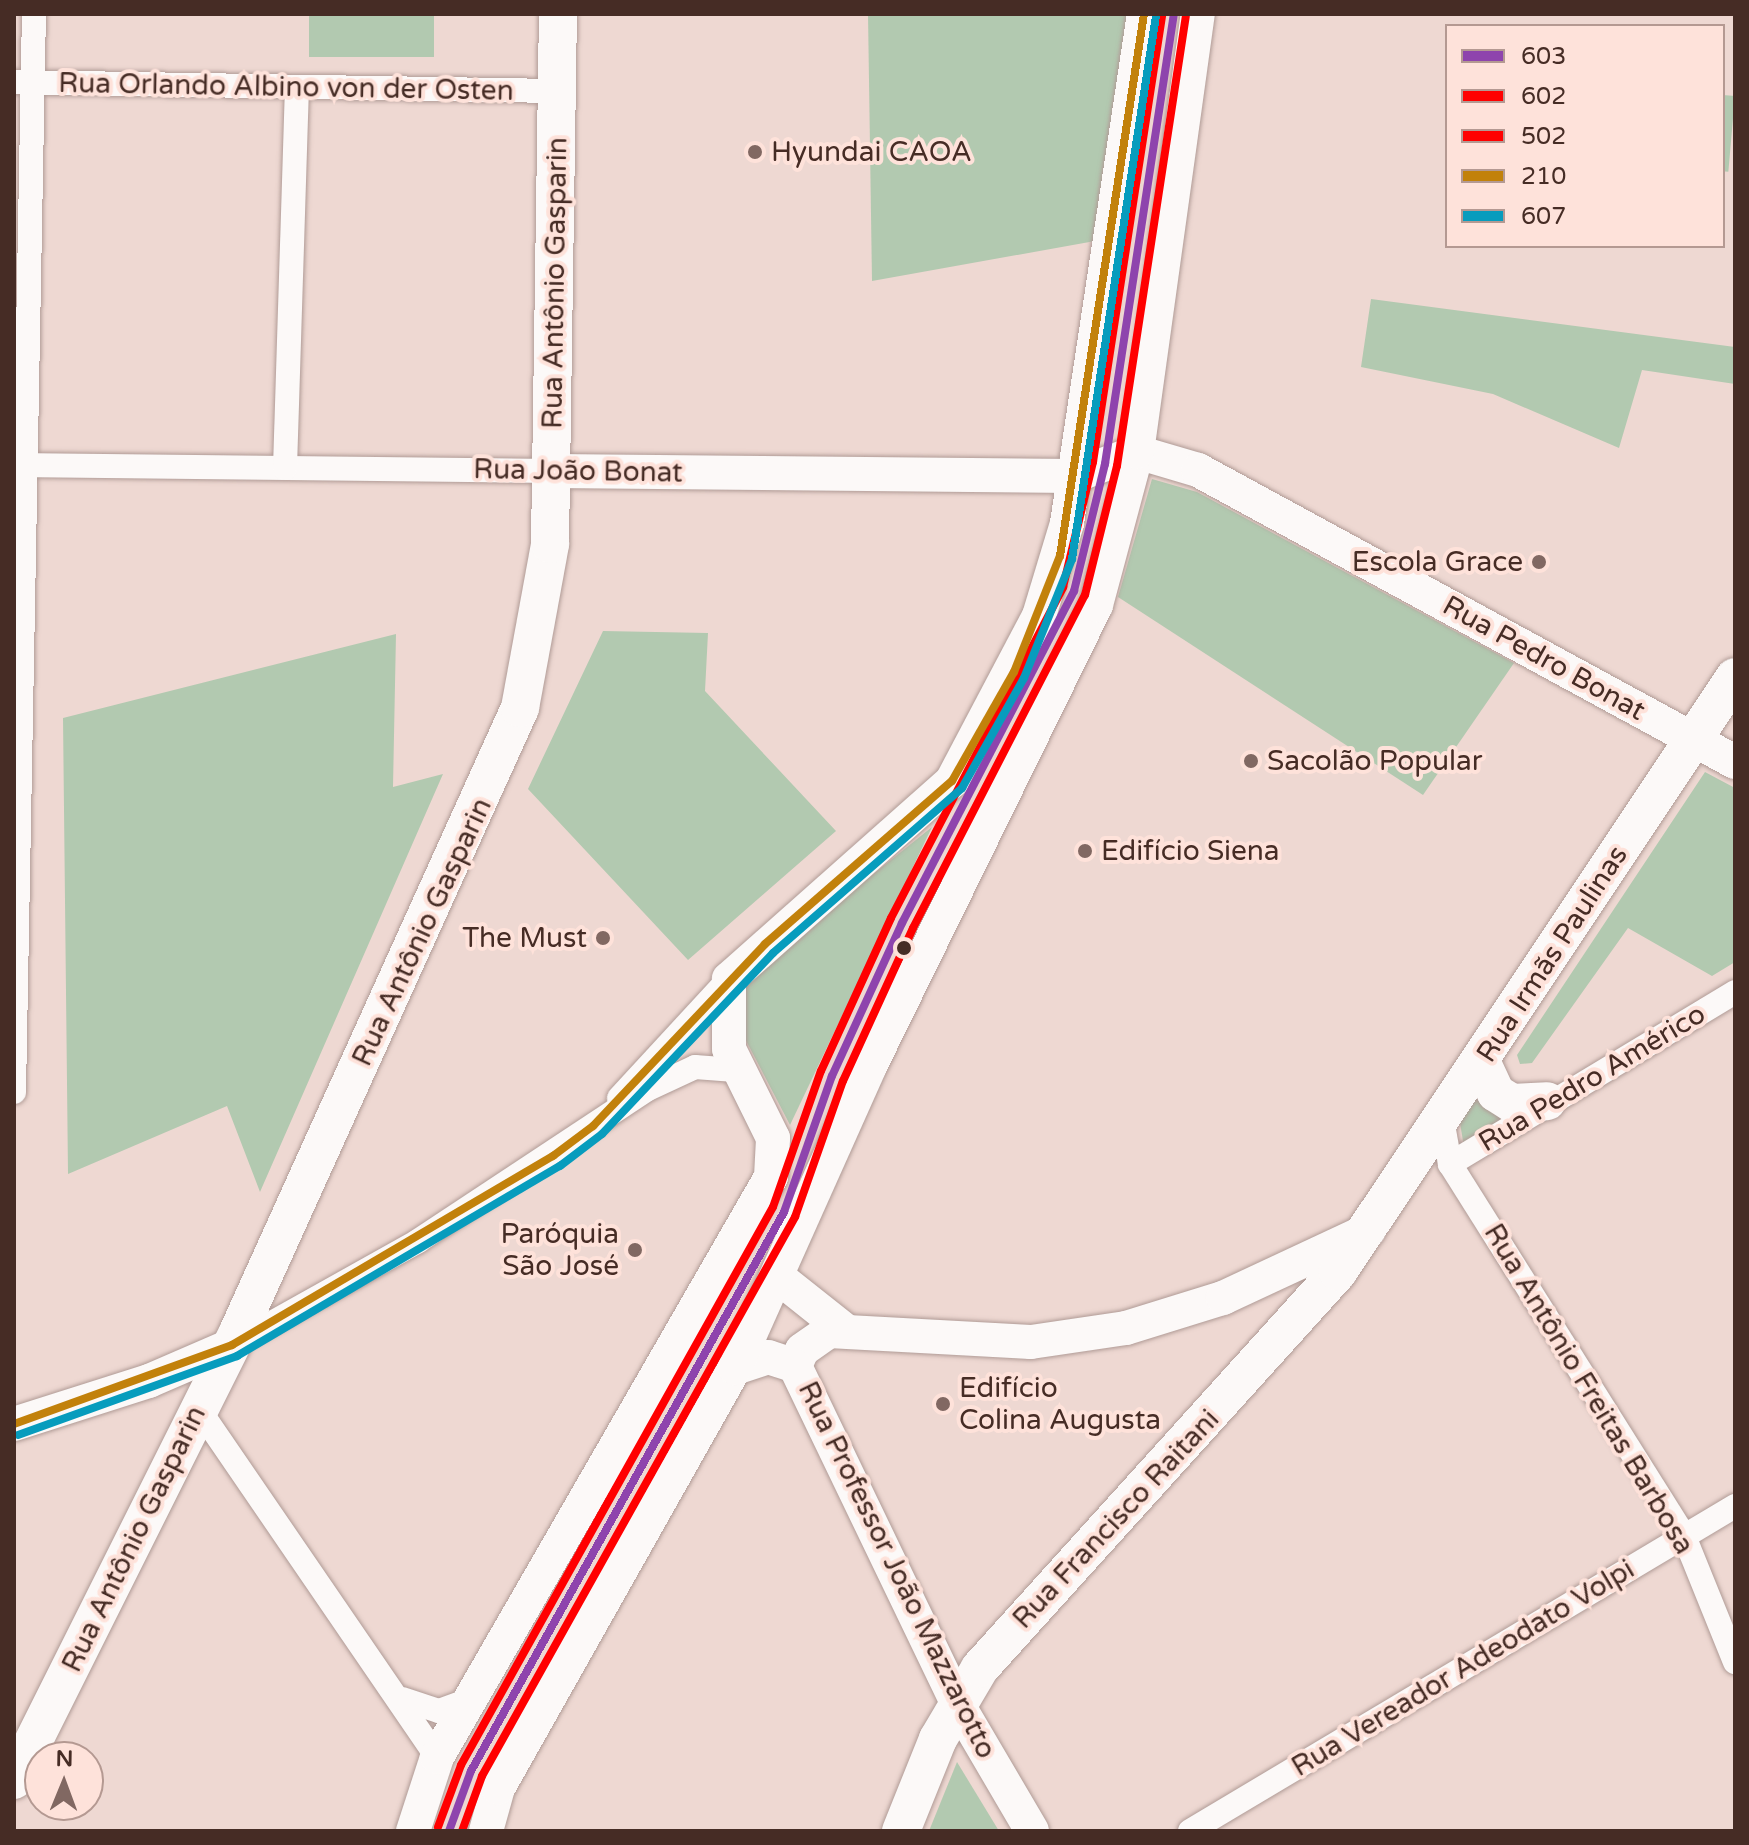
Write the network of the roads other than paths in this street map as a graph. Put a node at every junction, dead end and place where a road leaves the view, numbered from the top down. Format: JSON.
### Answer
{"nodes":[{"id":1,"x":34,"y":14,"type":"edge"},
{"id":2,"x":558,"y":14,"type":"edge"},
{"id":3,"x":1144,"y":14,"type":"edge"},
{"id":4,"x":1198,"y":14,"type":"edge"},
{"id":5,"x":24,"y":82,"type":"edge"},
{"id":6,"x":297,"y":87,"type":"junction"},
{"id":7,"x":558,"y":91,"type":"junction"},
{"id":8,"x":1137,"y":452,"type":"junction"},
{"id":9,"x":21,"y":465,"type":"edge"},
{"id":10,"x":285,"y":468,"type":"junction"},
{"id":11,"x":553,"y":471,"type":"junction"},
{"id":12,"x":1074,"y":476,"type":"junction"},
{"id":13,"x":1735,"y":677,"type":"edge"},
{"id":14,"x":1694,"y":740,"type":"junction"},
{"id":15,"x":1735,"y":762,"type":"edge"},
{"id":16,"x":18,"y":912,"type":"edge"},
{"id":17,"x":729,"y":979,"type":"junction"},
{"id":18,"x":1735,"y":992,"type":"edge"},
{"id":19,"x":1481,"y":1061,"type":"junction"},
{"id":20,"x":735,"y":1070,"type":"junction"},
{"id":21,"x":16,"y":1091,"type":"edge"},
{"id":22,"x":1547,"y":1101,"type":"junction"},
{"id":23,"x":1442,"y":1119,"type":"junction"},
{"id":24,"x":593,"y":1126,"type":"junction"},
{"id":25,"x":1450,"y":1164,"type":"junction"},
{"id":26,"x":1369,"y":1230,"type":"junction"},
{"id":27,"x":778,"y":1277,"type":"junction"},
{"id":28,"x":846,"y":1331,"type":"junction"},
{"id":29,"x":232,"y":1345,"type":"junction"},
{"id":30,"x":795,"y":1366,"type":"junction"},
{"id":31,"x":735,"y":1368,"type":"junction"},
{"id":32,"x":198,"y":1408,"type":"junction"},
{"id":33,"x":14,"y":1424,"type":"edge"},
{"id":34,"x":1735,"y":1506,"type":"edge"},
{"id":35,"x":1684,"y":1536,"type":"junction"},
{"id":36,"x":1735,"y":1662,"type":"edge"},
{"id":37,"x":402,"y":1699,"type":"junction"},
{"id":38,"x":469,"y":1700,"type":"junction"},
{"id":39,"x":957,"y":1703,"type":"junction"},
{"id":40,"x":437,"y":1757,"type":"junction"},
{"id":41,"x":14,"y":1780,"type":"edge"},
{"id":42,"x":413,"y":1831,"type":"edge"},
{"id":43,"x":486,"y":1831,"type":"edge"},
{"id":44,"x":901,"y":1831,"type":"edge"},
{"id":45,"x":1032,"y":1831,"type":"edge"},
{"id":46,"x":1190,"y":1831,"type":"edge"}],
"edges":[{"from":1,"to":5,"type":"street"},
{"from":2,"to":7,"type":"main road","name":"Rua Antônio Gasparin"},
{"from":3,"to":12,"type":"street"},
{"from":4,"to":8,"type":"street"},
{"from":5,"to":6,"type":"street","name":"Rua Orlando Albino von der Osten"},
{"from":5,"to":9,"type":"street"},
{"from":6,"to":7,"type":"street","name":"Rua Orlando Albino von der Osten"},
{"from":6,"to":10,"type":"street"},
{"from":7,"to":11,"type":"main road","name":"Rua Antônio Gasparin"},
{"from":8,"to":12,"type":"street","name":"Rua João Bonat"},
{"from":8,"to":14,"type":"street","name":"Rua Pedro Bonat"},
{"from":8,"to":27,"type":"street"},
{"from":9,"to":10,"type":"street","name":"Rua João Bonat"},
{"from":9,"to":16,"type":"street"},
{"from":10,"to":11,"type":"street","name":"Rua João Bonat"},
{"from":11,"to":12,"type":"street","name":"Rua João Bonat"},
{"from":11,"to":29,"type":"main road","name":"Rua Antônio Gasparin"},
{"from":12,"to":17,"type":"street"},
{"from":13,"to":14,"type":"main road","name":"Rua Irmãs Paulinas"},
{"from":14,"to":15,"type":"street","name":"Rua Pedro Bonat"},
{"from":14,"to":19,"type":"main road","name":"Rua Irmãs Paulinas"},
{"from":16,"to":21,"type":"street"},
{"from":17,"to":20,"type":"street"},
{"from":17,"to":24,"type":"street"},
{"from":18,"to":22,"type":"street","name":"Rua Pedro Américo"},
{"from":19,"to":22,"type":"main road"},
{"from":19,"to":23,"type":"main road","name":"Rua Irmãs Paulinas"},
{"from":20,"to":24,"type":"street"},
{"from":20,"to":38,"type":"street"},
{"from":22,"to":25,"type":"street","name":"Rua Pedro Américo"},
{"from":23,"to":25,"type":"street","name":"Rua Antônio Freitas Barbosa"},
{"from":23,"to":26,"type":"main road","name":"Rua Irmãs Paulinas"},
{"from":24,"to":29,"type":"street"},
{"from":25,"to":35,"type":"street","name":"Rua Antônio Freitas Barbosa"},
{"from":26,"to":28,"type":"street"},
{"from":26,"to":39,"type":"main road","name":"Rua Francisco Raitani"},
{"from":27,"to":28,"type":"street"},
{"from":27,"to":31,"type":"street"},
{"from":28,"to":30,"type":"street"},
{"from":29,"to":32,"type":"main road","name":"Rua Antônio Gasparin"},
{"from":29,"to":33,"type":"street"},
{"from":30,"to":31,"type":"street","name":"Rua Professor João Mazzarotto"},
{"from":30,"to":39,"type":"street","name":"Rua Professor João Mazzarotto"},
{"from":31,"to":43,"type":"street"},
{"from":32,"to":37,"type":"street"},
{"from":32,"to":41,"type":"main road","name":"Rua Antônio Gasparin"},
{"from":34,"to":35,"type":"street","name":"Rua Vereador Adeodato Volpi"},
{"from":35,"to":36,"type":"street","name":"Rua Antônio Freitas Barbosa"},
{"from":35,"to":46,"type":"street","name":"Rua Vereador Adeodato Volpi"},
{"from":37,"to":38,"type":"street"},
{"from":37,"to":40,"type":"street"},
{"from":38,"to":40,"type":"street"},
{"from":39,"to":44,"type":"main road","name":"Rua Francisco Raitani"},
{"from":39,"to":45,"type":"street","name":"Rua Professor João Mazzarotto"},
{"from":40,"to":42,"type":"street"}]}
